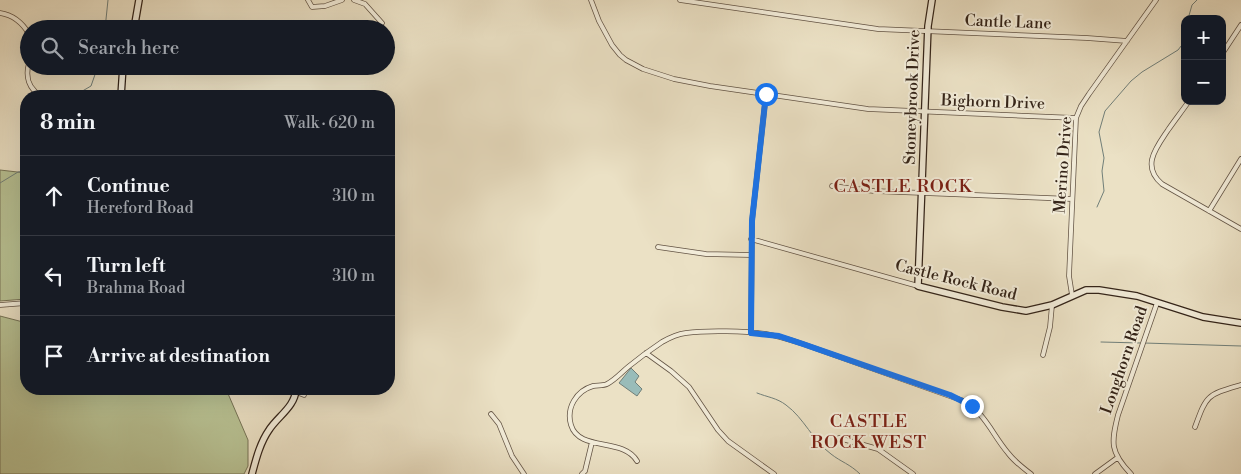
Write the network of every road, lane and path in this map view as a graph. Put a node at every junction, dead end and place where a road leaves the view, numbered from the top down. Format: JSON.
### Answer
{"nodes":[{"id":1,"x":139,"y":0,"type":"edge"},
{"id":2,"x":308,"y":0,"type":"edge"},
{"id":3,"x":342,"y":0,"type":"edge"},
{"id":4,"x":354,"y":0,"type":"edge"},
{"id":5,"x":591,"y":0,"type":"edge"},
{"id":6,"x":680,"y":0,"type":"edge"},
{"id":7,"x":932,"y":0,"type":"edge"},
{"id":8,"x":1156,"y":0,"type":"edge"},
{"id":9,"x":0,"y":13,"type":"edge"},
{"id":10,"x":136,"y":20,"type":"edge"},
{"id":11,"x":379,"y":20,"type":"edge"},
{"id":12,"x":20,"y":22,"type":"edge"},
{"id":13,"x":1241,"y":24,"type":"edge"},
{"id":14,"x":928,"y":32,"type":"junction"},
{"id":15,"x":1127,"y":41,"type":"junction"},
{"id":16,"x":1226,"y":48,"type":"edge"},
{"id":17,"x":27,"y":75,"type":"edge"},
{"id":18,"x":122,"y":75,"type":"edge"},
{"id":19,"x":33,"y":90,"type":"edge"},
{"id":20,"x":121,"y":90,"type":"edge"},
{"id":21,"x":766,"y":94,"type":"junction"},
{"id":22,"x":1186,"y":105,"type":"edge"},
{"id":23,"x":925,"y":112,"type":"junction"},
{"id":24,"x":1076,"y":118,"type":"junction"},
{"id":25,"x":1241,"y":159,"type":"edge"},
{"id":26,"x":832,"y":186,"type":"dead end"},
{"id":27,"x":922,"y":194,"type":"junction"},
{"id":28,"x":1072,"y":199,"type":"junction"},
{"id":29,"x":1209,"y":211,"type":"junction"},
{"id":30,"x":1241,"y":229,"type":"edge"},
{"id":31,"x":751,"y":239,"type":"junction"},
{"id":32,"x":658,"y":247,"type":"dead end"},
{"id":33,"x":751,"y":255,"type":"junction"},
{"id":34,"x":918,"y":286,"type":"junction"},
{"id":35,"x":1072,"y":296,"type":"junction"},
{"id":36,"x":1157,"y":303,"type":"junction"},
{"id":37,"x":20,"y":304,"type":"edge"},
{"id":38,"x":0,"y":305,"type":"edge"},
{"id":39,"x":1052,"y":305,"type":"junction"},
{"id":40,"x":1241,"y":323,"type":"edge"},
{"id":41,"x":751,"y":333,"type":"junction"},
{"id":42,"x":646,"y":353,"type":"junction"},
{"id":43,"x":1043,"y":355,"type":"dead end"},
{"id":44,"x":1241,"y":385,"type":"edge"},
{"id":45,"x":294,"y":395,"type":"edge"},
{"id":46,"x":491,"y":414,"type":"dead end"},
{"id":47,"x":1195,"y":427,"type":"dead end"},
{"id":48,"x":839,"y":438,"type":"dead end"},
{"id":49,"x":592,"y":442,"type":"junction"},
{"id":50,"x":1117,"y":458,"type":"junction"},
{"id":51,"x":637,"y":460,"type":"dead end"},
{"id":52,"x":252,"y":474,"type":"edge"},
{"id":53,"x":524,"y":474,"type":"edge"},
{"id":54,"x":582,"y":474,"type":"edge"},
{"id":55,"x":774,"y":474,"type":"edge"},
{"id":56,"x":913,"y":474,"type":"edge"},
{"id":57,"x":1031,"y":474,"type":"edge"},
{"id":58,"x":1095,"y":474,"type":"edge"},
{"id":59,"x":1131,"y":474,"type":"edge"}],
"edges":[{"from":1,"to":10,"type":"street"},
{"from":2,"to":3,"type":"street"},
{"from":4,"to":11,"type":"street"},
{"from":5,"to":21,"type":"street","name":"Bighorn Drive"},
{"from":6,"to":14,"type":"street","name":"Cantle Lane"},
{"from":7,"to":14,"type":"street","name":"Stoneybrook Drive"},
{"from":8,"to":15,"type":"street","name":"Merino Drive"},
{"from":9,"to":12,"type":"street"},
{"from":13,"to":16,"type":"street"},
{"from":14,"to":15,"type":"street","name":"Cantle Lane"},
{"from":14,"to":23,"type":"street","name":"Stoneybrook Drive"},
{"from":15,"to":24,"type":"street","name":"Merino Drive"},
{"from":17,"to":19,"type":"street"},
{"from":18,"to":20,"type":"street"},
{"from":21,"to":23,"type":"street","name":"Bighorn Drive"},
{"from":21,"to":31,"type":"street"},
{"from":22,"to":29,"type":"street"},
{"from":23,"to":24,"type":"street","name":"Bighorn Drive"},
{"from":23,"to":27,"type":"street","name":"Stoneybrook Drive"},
{"from":24,"to":28,"type":"street","name":"Merino Drive"},
{"from":25,"to":29,"type":"street"},
{"from":26,"to":27,"type":"street"},
{"from":27,"to":28,"type":"street"},
{"from":27,"to":34,"type":"street","name":"Stoneybrook Drive"},
{"from":28,"to":35,"type":"street","name":"Merino Drive"},
{"from":29,"to":30,"type":"street"},
{"from":31,"to":33,"type":"street"},
{"from":31,"to":34,"type":"street","name":"Castle Rock Road"},
{"from":32,"to":33,"type":"street"},
{"from":33,"to":41,"type":"street"},
{"from":34,"to":39,"type":"street","name":"Castle Rock Road"},
{"from":35,"to":36,"type":"street","name":"Castle Rock Road"},
{"from":35,"to":39,"type":"street","name":"Castle Rock Road"},
{"from":36,"to":40,"type":"street","name":"Castle Rock Road"},
{"from":36,"to":50,"type":"street","name":"Longhorn Road"},
{"from":37,"to":38,"type":"street"},
{"from":39,"to":43,"type":"street"},
{"from":41,"to":42,"type":"street"},
{"from":41,"to":57,"type":"street"},
{"from":42,"to":49,"type":"street"},
{"from":42,"to":55,"type":"street"},
{"from":44,"to":47,"type":"street"},
{"from":45,"to":52,"type":"street"},
{"from":46,"to":53,"type":"street"},
{"from":48,"to":56,"type":"street"},
{"from":49,"to":51,"type":"street"},
{"from":49,"to":54,"type":"street"},
{"from":50,"to":58,"type":"street"},
{"from":50,"to":59,"type":"street"}]}
